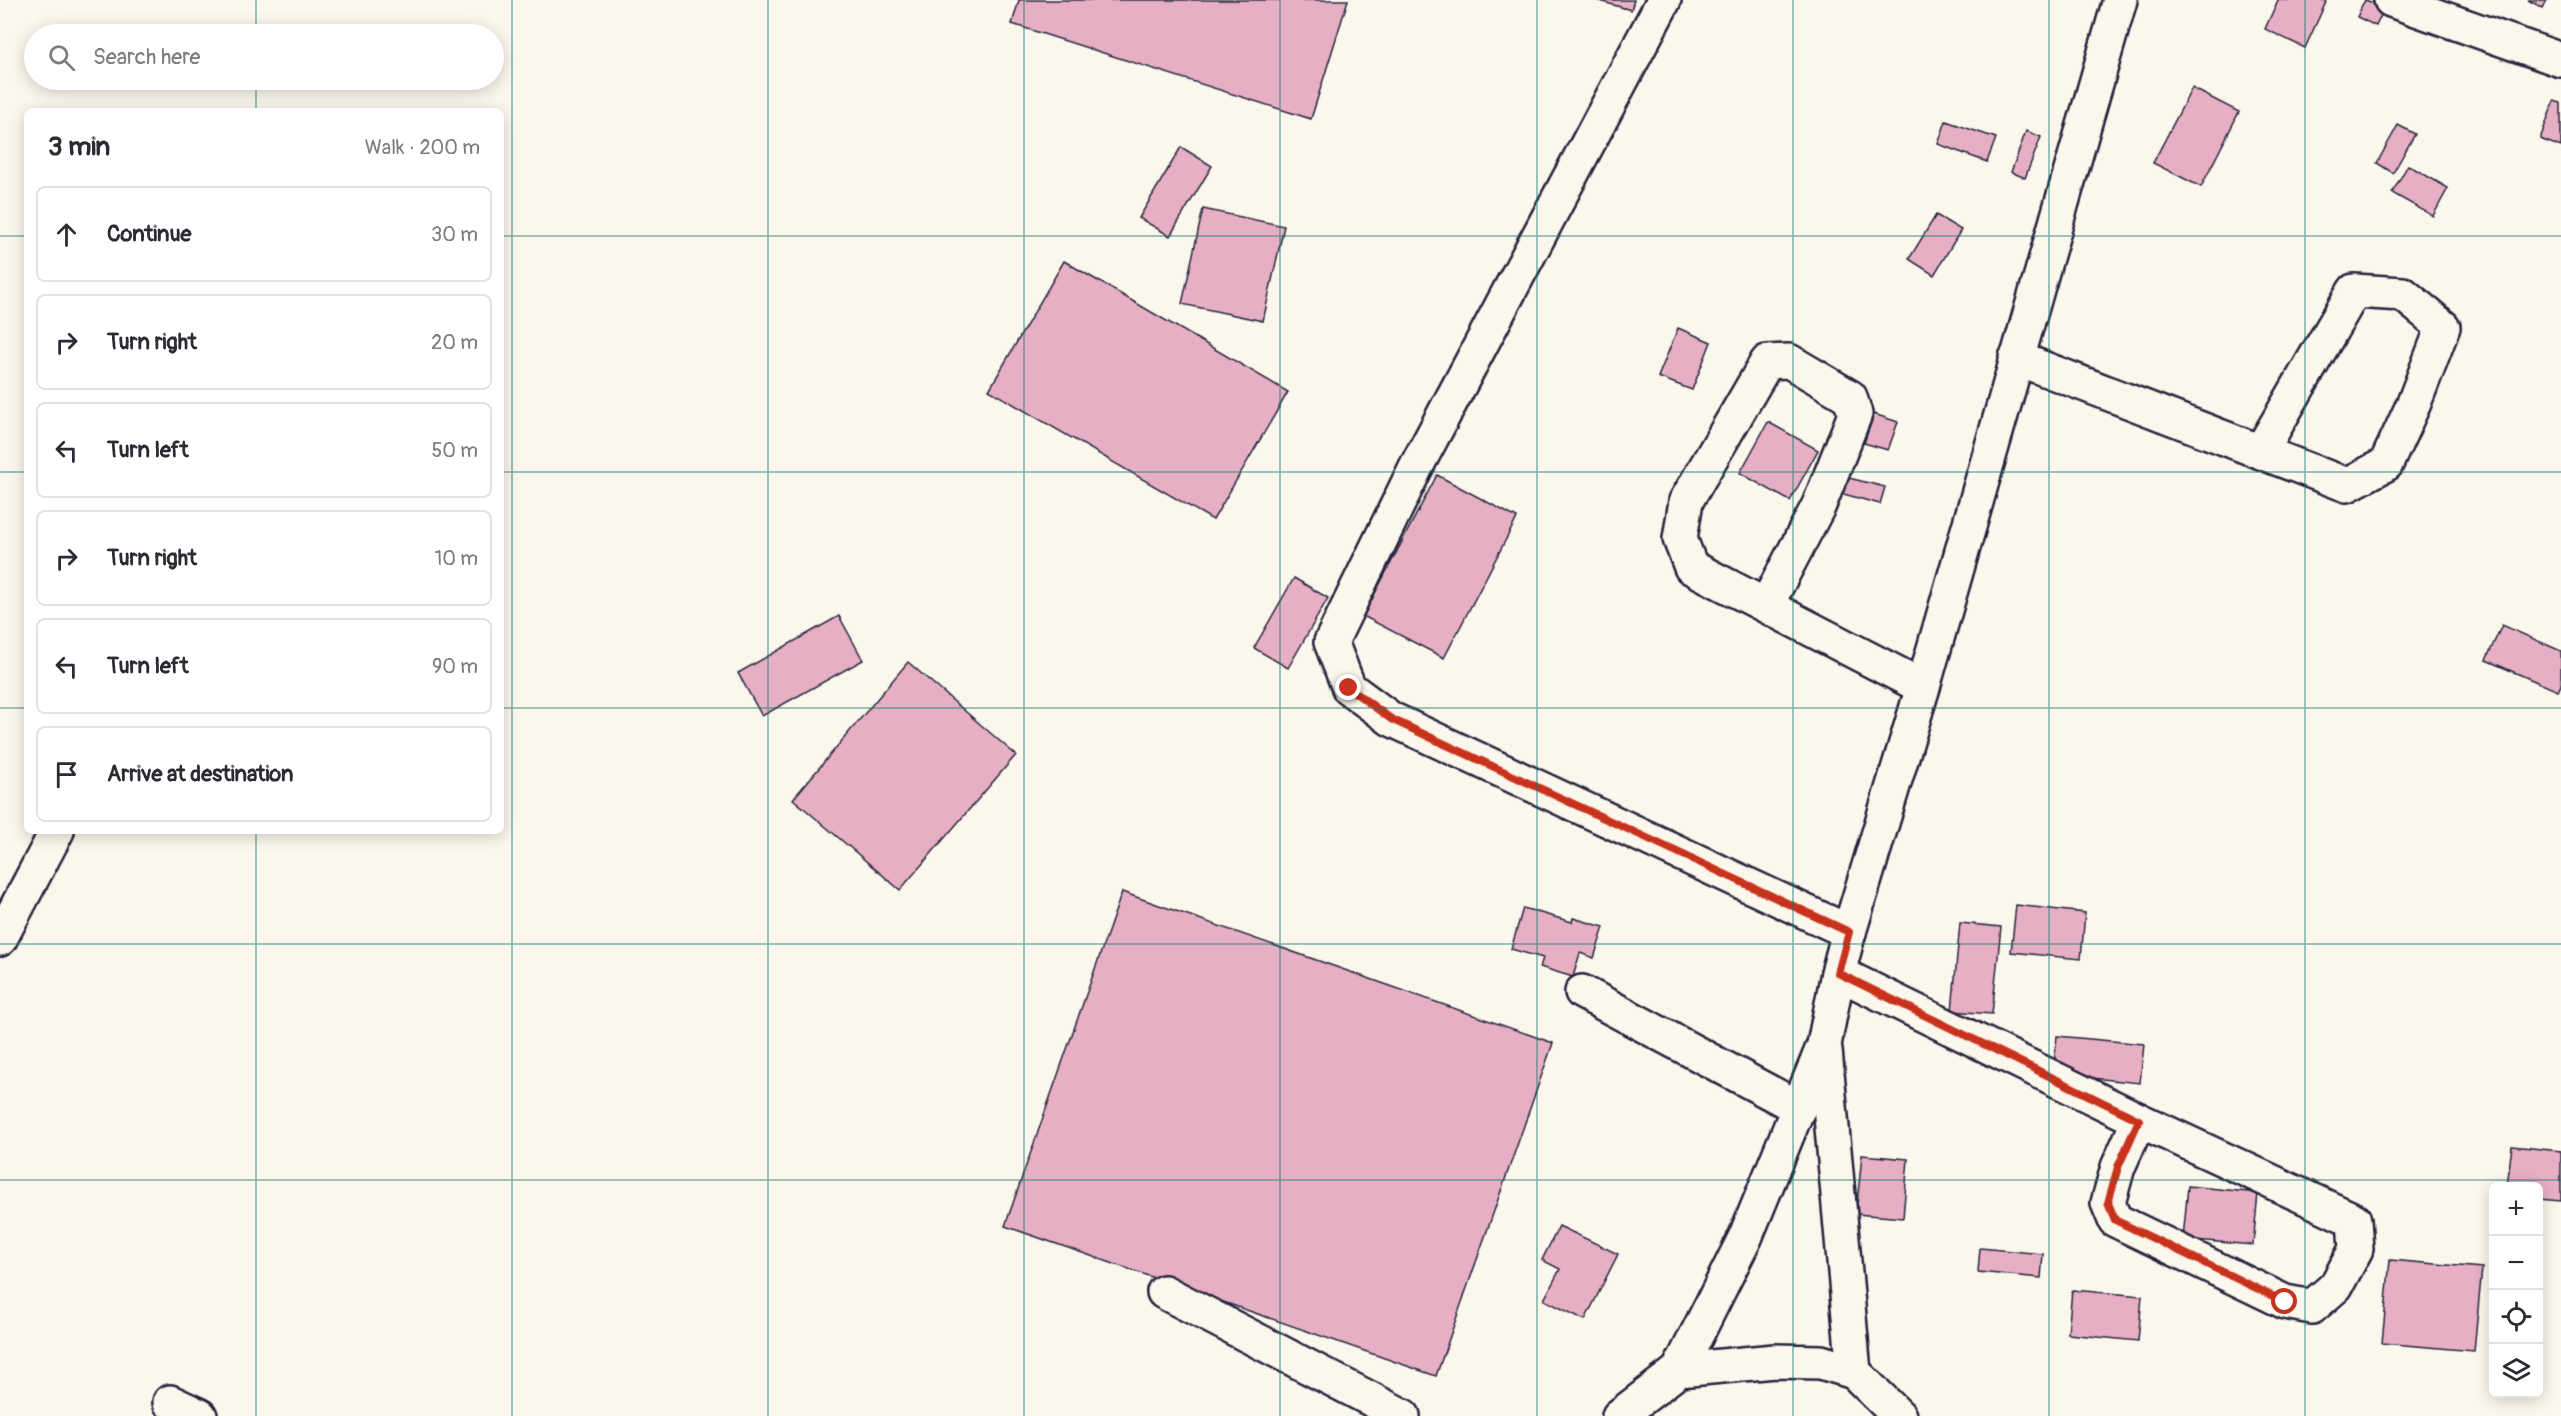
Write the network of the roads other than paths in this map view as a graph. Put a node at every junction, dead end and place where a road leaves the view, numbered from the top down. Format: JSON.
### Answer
{"nodes":[{"id":1,"x":1664,"y":0,"type":"edge"},
{"id":2,"x":2120,"y":0,"type":"edge"},
{"id":3,"x":2391,"y":0,"type":"edge"},
{"id":4,"x":2561,"y":60,"type":"edge"},
{"id":5,"x":2016,"y":358,"type":"junction"},
{"id":6,"x":2261,"y":451,"type":"junction"},
{"id":7,"x":1766,"y":606,"type":"junction"},
{"id":8,"x":1923,"y":687,"type":"junction"},
{"id":9,"x":55,"y":834,"type":"edge"},
{"id":10,"x":1849,"y":932,"type":"junction"},
{"id":11,"x":0,"y":939,"type":"edge"},
{"id":12,"x":1838,"y":973,"type":"junction"},
{"id":13,"x":1582,"y":992,"type":"dead end"},
{"id":14,"x":1824,"y":1045,"type":"junction"},
{"id":15,"x":1799,"y":1108,"type":"junction"},
{"id":16,"x":2139,"y":1120,"type":"junction"},
{"id":17,"x":1164,"y":1292,"type":"dead end"},
{"id":18,"x":1679,"y":1370,"type":"junction"},
{"id":19,"x":1854,"y":1372,"type":"junction"},
{"id":20,"x":170,"y":1402,"type":"dead end"},
{"id":21,"x":200,"y":1416,"type":"edge"},
{"id":22,"x":1403,"y":1416,"type":"edge"},
{"id":23,"x":1619,"y":1416,"type":"edge"},
{"id":24,"x":1899,"y":1416,"type":"edge"}],
"edges":[{"from":1,"to":10,"type":"street"},
{"from":2,"to":5,"type":"street"},
{"from":3,"to":4,"type":"street"},
{"from":5,"to":6,"type":"street"},
{"from":5,"to":8,"type":"street"},
{"from":6,"to":6,"type":"street"},
{"from":7,"to":7,"type":"street"},
{"from":7,"to":8,"type":"street"},
{"from":8,"to":10,"type":"street"},
{"from":9,"to":11,"type":"street"},
{"from":10,"to":12,"type":"street"},
{"from":12,"to":14,"type":"street"},
{"from":12,"to":16,"type":"street"},
{"from":13,"to":15,"type":"street"},
{"from":14,"to":15,"type":"street"},
{"from":14,"to":19,"type":"street"},
{"from":15,"to":18,"type":"street"},
{"from":16,"to":16,"type":"street"},
{"from":17,"to":22,"type":"street"},
{"from":18,"to":19,"type":"street"},
{"from":18,"to":23,"type":"street"},
{"from":19,"to":24,"type":"street"},
{"from":20,"to":21,"type":"street"}]}
